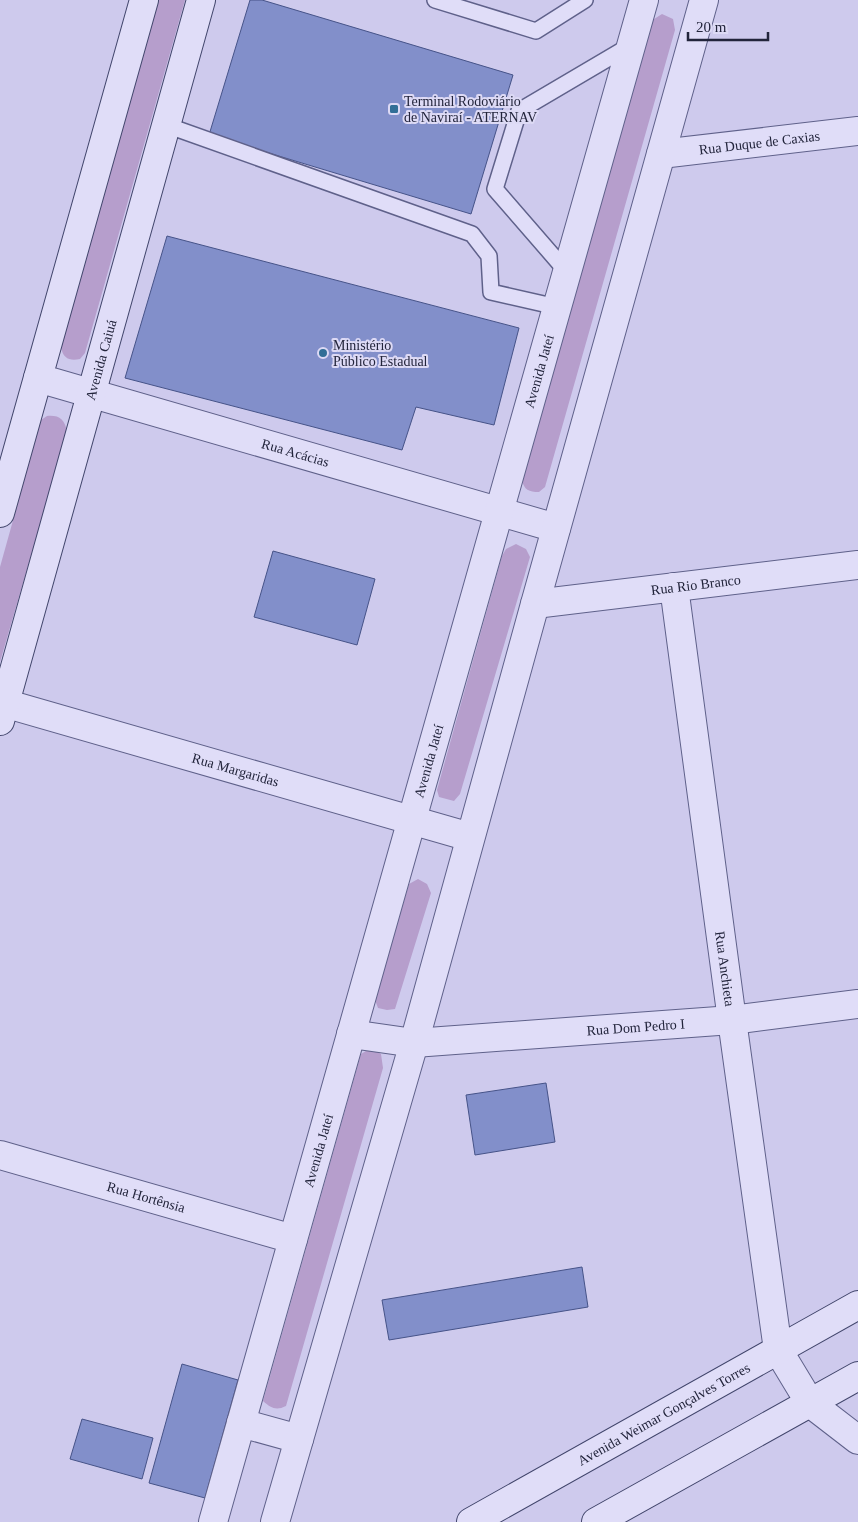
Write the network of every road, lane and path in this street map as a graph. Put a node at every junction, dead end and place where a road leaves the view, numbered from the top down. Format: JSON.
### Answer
{"nodes":[{"id":1,"x":144,"y":0,"type":"edge"},
{"id":2,"x":201,"y":0,"type":"edge"},
{"id":3,"x":435,"y":0,"type":"edge"},
{"id":4,"x":585,"y":0,"type":"edge"},
{"id":5,"x":644,"y":0,"type":"edge"},
{"id":6,"x":704,"y":0,"type":"edge"},
{"id":7,"x":631,"y":45,"type":"junction"},
{"id":8,"x":166,"y":125,"type":"junction"},
{"id":9,"x":858,"y":131,"type":"edge"},
{"id":10,"x":661,"y":154,"type":"junction"},
{"id":11,"x":567,"y":272,"type":"junction"},
{"id":12,"x":557,"y":307,"type":"junction"},
{"id":13,"x":38,"y":378,"type":"junction"},
{"id":14,"x":91,"y":395,"type":"junction"},
{"id":15,"x":499,"y":512,"type":"junction"},
{"id":16,"x":0,"y":514,"type":"edge"},
{"id":17,"x":556,"y":528,"type":"junction"},
{"id":18,"x":858,"y":565,"type":"edge"},
{"id":19,"x":674,"y":587,"type":"junction"},
{"id":20,"x":535,"y":604,"type":"junction"},
{"id":21,"x":2,"y":709,"type":"edge"},
{"id":22,"x":412,"y":820,"type":"junction"},
{"id":23,"x":470,"y":837,"type":"junction"},
{"id":24,"x":858,"y":1004,"type":"edge"},
{"id":25,"x":732,"y":1020,"type":"junction"},
{"id":26,"x":351,"y":1034,"type":"junction"},
{"id":27,"x":414,"y":1043,"type":"junction"},
{"id":28,"x":0,"y":1155,"type":"edge"},
{"id":29,"x":293,"y":1239,"type":"junction"},
{"id":30,"x":858,"y":1306,"type":"edge"},
{"id":31,"x":778,"y":1350,"type":"junction"},
{"id":32,"x":858,"y":1376,"type":"edge"},
{"id":33,"x":810,"y":1403,"type":"junction"},
{"id":34,"x":241,"y":1422,"type":"junction"},
{"id":35,"x":299,"y":1439,"type":"junction"},
{"id":36,"x":858,"y":1440,"type":"edge"},
{"id":37,"x":213,"y":1522,"type":"edge"},
{"id":38,"x":275,"y":1522,"type":"edge"},
{"id":39,"x":471,"y":1522,"type":"edge"},
{"id":40,"x":596,"y":1522,"type":"edge"}],
"edges":[{"from":1,"to":13,"type":"street"},
{"from":2,"to":8,"type":"street","name":"Avenida Caiuá"},
{"from":3,"to":4,"type":"lane"},
{"from":5,"to":7,"type":"street","name":"Avenida Jateí"},
{"from":6,"to":10,"type":"street"},
{"from":7,"to":11,"type":"street","name":"Avenida Jateí"},
{"from":7,"to":11,"type":"lane"},
{"from":8,"to":12,"type":"lane"},
{"from":8,"to":14,"type":"street","name":"Avenida Caiuá"},
{"from":9,"to":10,"type":"street","name":"Rua Duque de Caxias"},
{"from":10,"to":17,"type":"street"},
{"from":11,"to":12,"type":"street","name":"Avenida Jateí"},
{"from":12,"to":15,"type":"street","name":"Avenida Jateí"},
{"from":13,"to":14,"type":"street","name":"Rua Acácias"},
{"from":13,"to":16,"type":"street"},
{"from":14,"to":15,"type":"street","name":"Rua Acácias"},
{"from":14,"to":21,"type":"street","name":"Avenida Caiuá"},
{"from":15,"to":17,"type":"street","name":"Rua Acácias"},
{"from":15,"to":22,"type":"street","name":"Avenida Jateí"},
{"from":17,"to":20,"type":"street"},
{"from":18,"to":19,"type":"street","name":"Rua Rio Branco"},
{"from":19,"to":20,"type":"street","name":"Rua Rio Branco"},
{"from":19,"to":25,"type":"street","name":"Rua Anchieta"},
{"from":20,"to":23,"type":"street"},
{"from":21,"to":22,"type":"street","name":"Rua Margaridas"},
{"from":22,"to":23,"type":"street","name":"Rua Margaridas"},
{"from":22,"to":26,"type":"street","name":"Avenida Jateí"},
{"from":23,"to":27,"type":"street"},
{"from":24,"to":25,"type":"street","name":"Rua Dom Pedro I"},
{"from":25,"to":27,"type":"street","name":"Rua Dom Pedro I"},
{"from":25,"to":31,"type":"street","name":"Rua Anchieta"},
{"from":26,"to":27,"type":"street","name":"Rua Dom Pedro I"},
{"from":26,"to":29,"type":"street","name":"Avenida Jateí"},
{"from":27,"to":35,"type":"street"},
{"from":28,"to":29,"type":"street","name":"Rua Hortênsia"},
{"from":29,"to":34,"type":"street","name":"Avenida Jateí"},
{"from":30,"to":31,"type":"street","name":"Avenida Weimar Gonçalves Torres"},
{"from":31,"to":33,"type":"street"},
{"from":31,"to":39,"type":"street","name":"Avenida Weimar Gonçalves Torres"},
{"from":32,"to":33,"type":"street"},
{"from":33,"to":36,"type":"street"},
{"from":33,"to":40,"type":"street"},
{"from":34,"to":35,"type":"street"},
{"from":34,"to":37,"type":"street","name":"Avenida Jateí"},
{"from":35,"to":38,"type":"street"}]}
